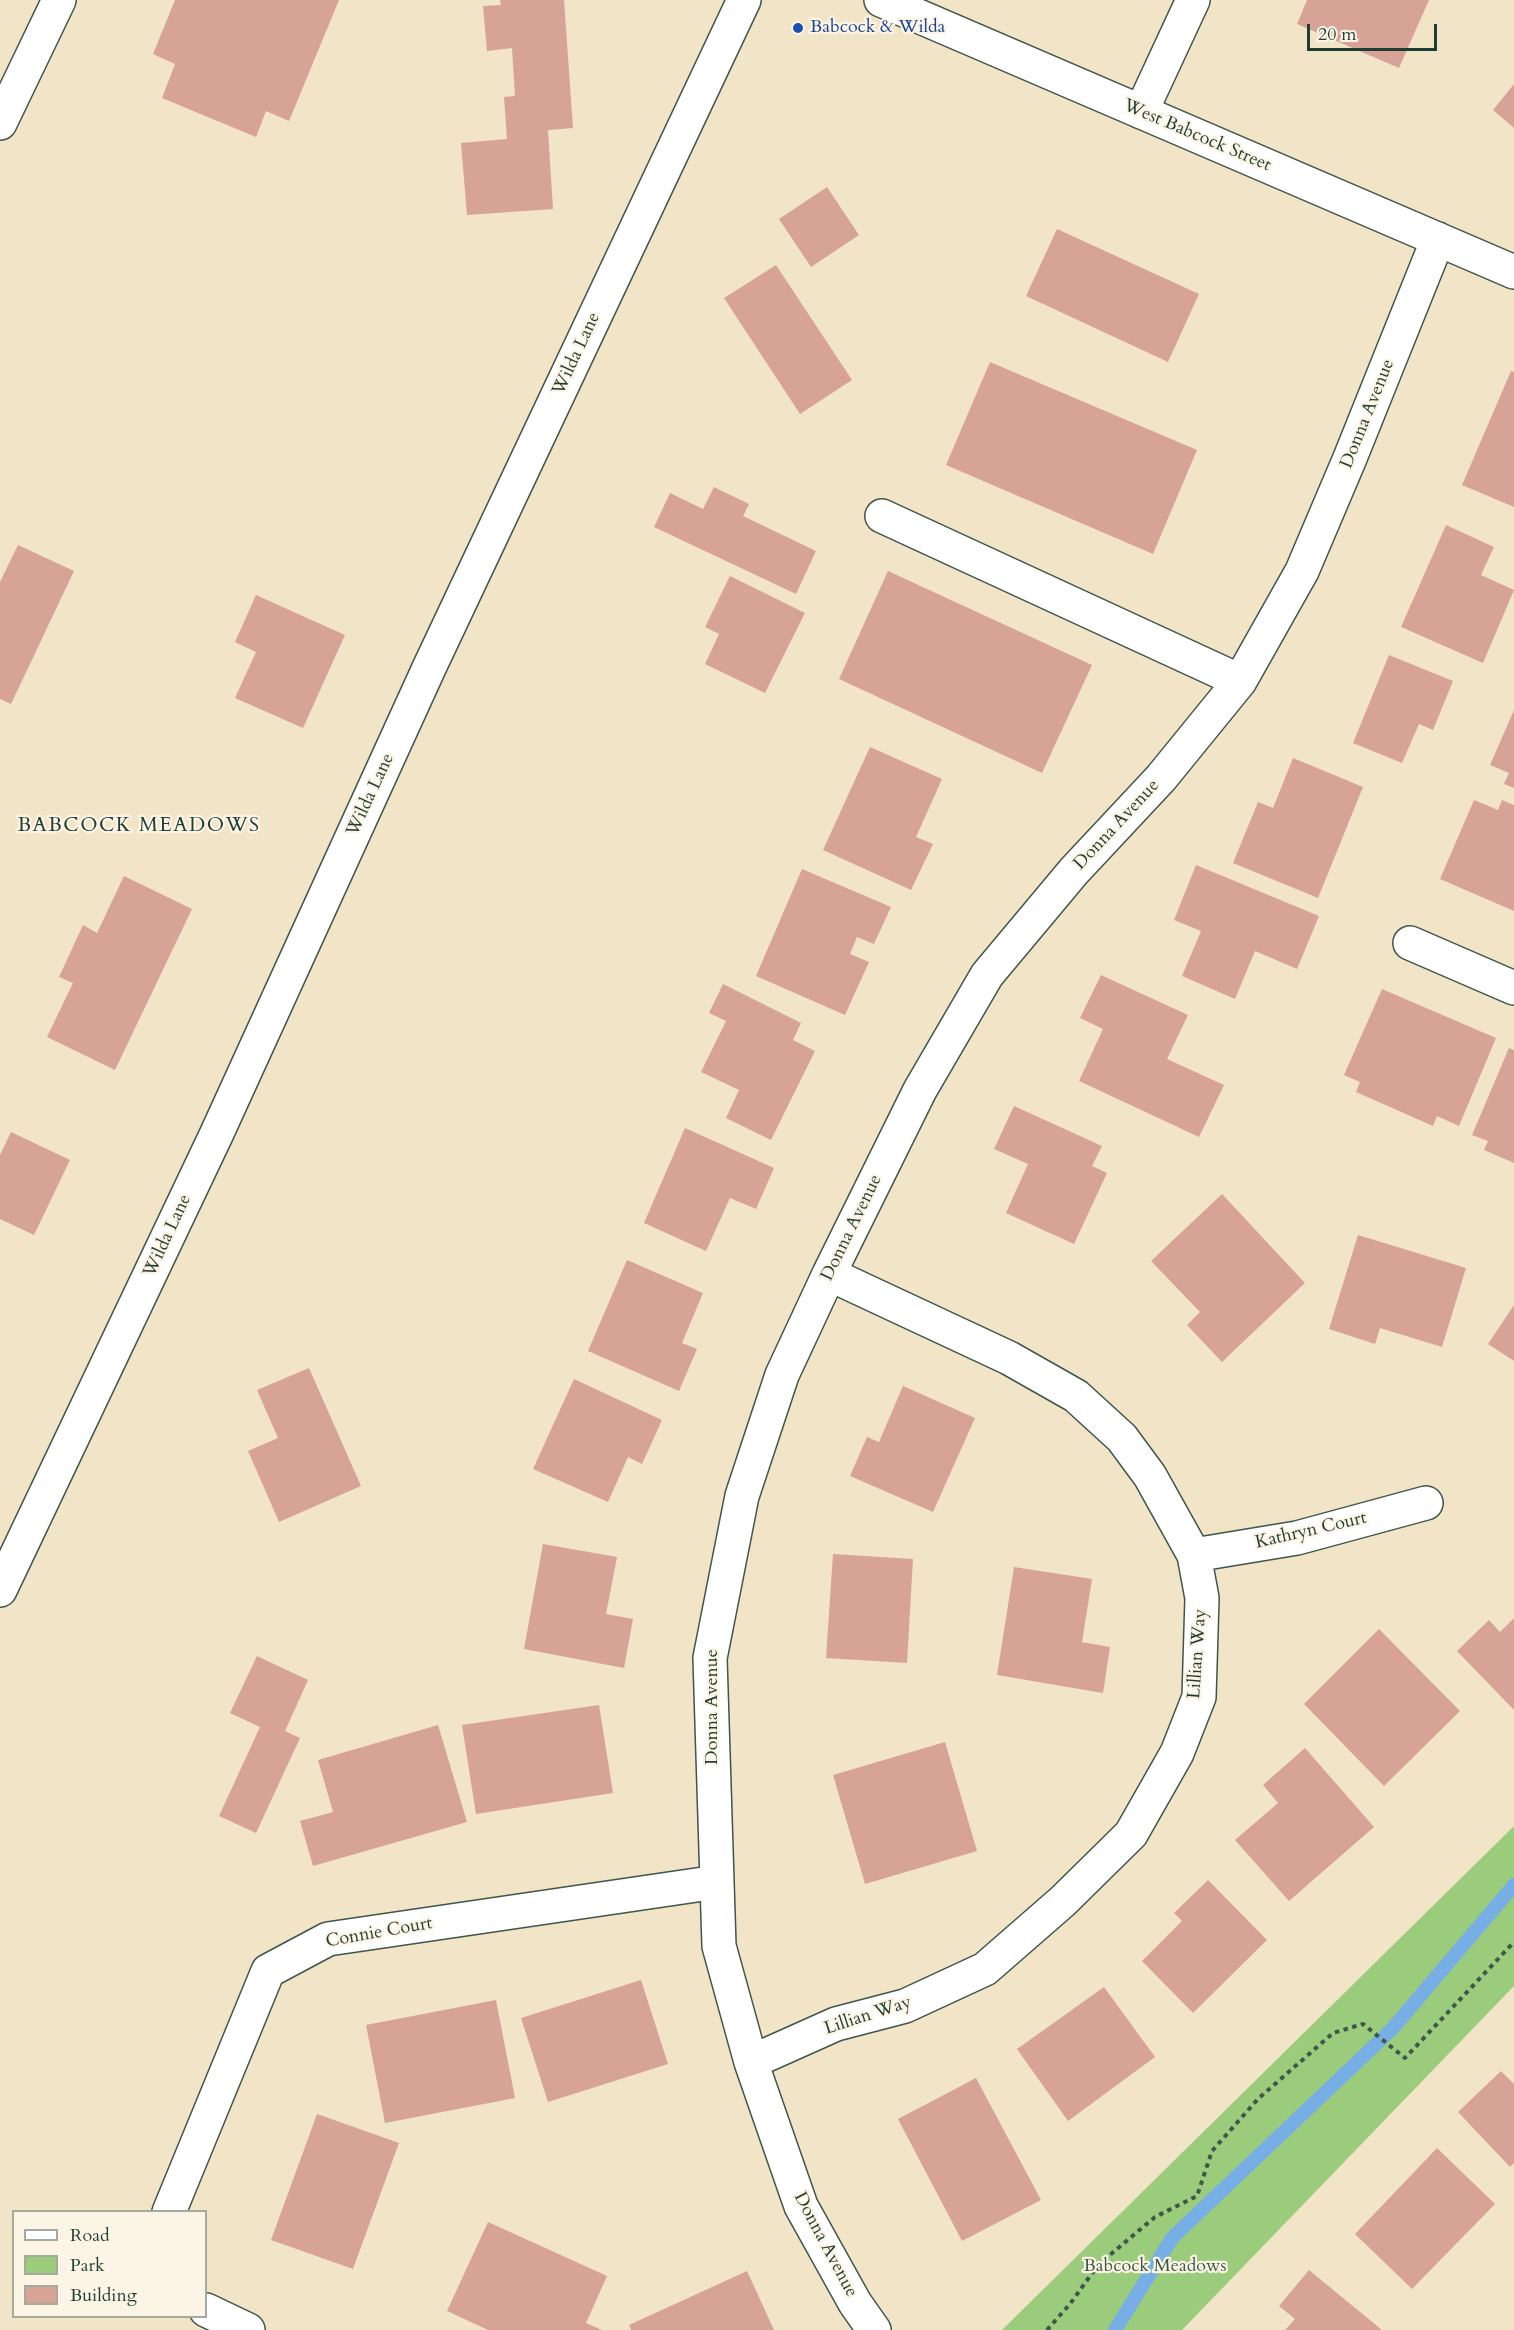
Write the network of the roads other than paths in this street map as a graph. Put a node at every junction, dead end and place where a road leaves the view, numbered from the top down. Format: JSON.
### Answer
{"nodes":[{"id":1,"x":59,"y":0,"type":"edge"},
{"id":2,"x":744,"y":0,"type":"edge"},
{"id":3,"x":881,"y":0,"type":"edge"},
{"id":4,"x":1193,"y":0,"type":"edge"},
{"id":5,"x":1141,"y":112,"type":"junction"},
{"id":6,"x":0,"y":123,"type":"edge"},
{"id":7,"x":1438,"y":239,"type":"junction"},
{"id":8,"x":1514,"y":272,"type":"edge"},
{"id":9,"x":882,"y":516,"type":"dead end"},
{"id":10,"x":1240,"y":681,"type":"junction"},
{"id":11,"x":1410,"y":943,"type":"dead end"},
{"id":12,"x":1514,"y":988,"type":"edge"},
{"id":13,"x":829,"y":1274,"type":"junction"},
{"id":14,"x":1426,"y":1503,"type":"dead end"},
{"id":15,"x":1194,"y":1555,"type":"junction"},
{"id":16,"x":0,"y":1590,"type":"edge"},
{"id":17,"x":717,"y":1882,"type":"junction"},
{"id":18,"x":751,"y":2062,"type":"junction"},
{"id":19,"x":169,"y":2210,"type":"edge"},
{"id":20,"x":207,"y":2310,"type":"edge"},
{"id":21,"x":248,"y":2330,"type":"edge"},
{"id":22,"x":874,"y":2330,"type":"edge"}],
"edges":[{"from":1,"to":6,"type":"street"},
{"from":2,"to":16,"type":"street","name":"Wilda Lane"},
{"from":3,"to":5,"type":"street","name":"West Babcock Street"},
{"from":4,"to":5,"type":"street"},
{"from":5,"to":7,"type":"street","name":"West Babcock Street"},
{"from":7,"to":8,"type":"street","name":"West Babcock Street"},
{"from":7,"to":10,"type":"street","name":"Donna Avenue"},
{"from":9,"to":10,"type":"street"},
{"from":10,"to":13,"type":"street","name":"Donna Avenue"},
{"from":11,"to":12,"type":"street"},
{"from":13,"to":15,"type":"street","name":"Lillian Way"},
{"from":13,"to":17,"type":"street","name":"Donna Avenue"},
{"from":14,"to":15,"type":"street","name":"Kathryn Court"},
{"from":15,"to":18,"type":"street","name":"Lillian Way"},
{"from":17,"to":18,"type":"street","name":"Donna Avenue"},
{"from":17,"to":19,"type":"street","name":"Connie Court"},
{"from":18,"to":22,"type":"street","name":"Donna Avenue"},
{"from":20,"to":21,"type":"street"}]}
